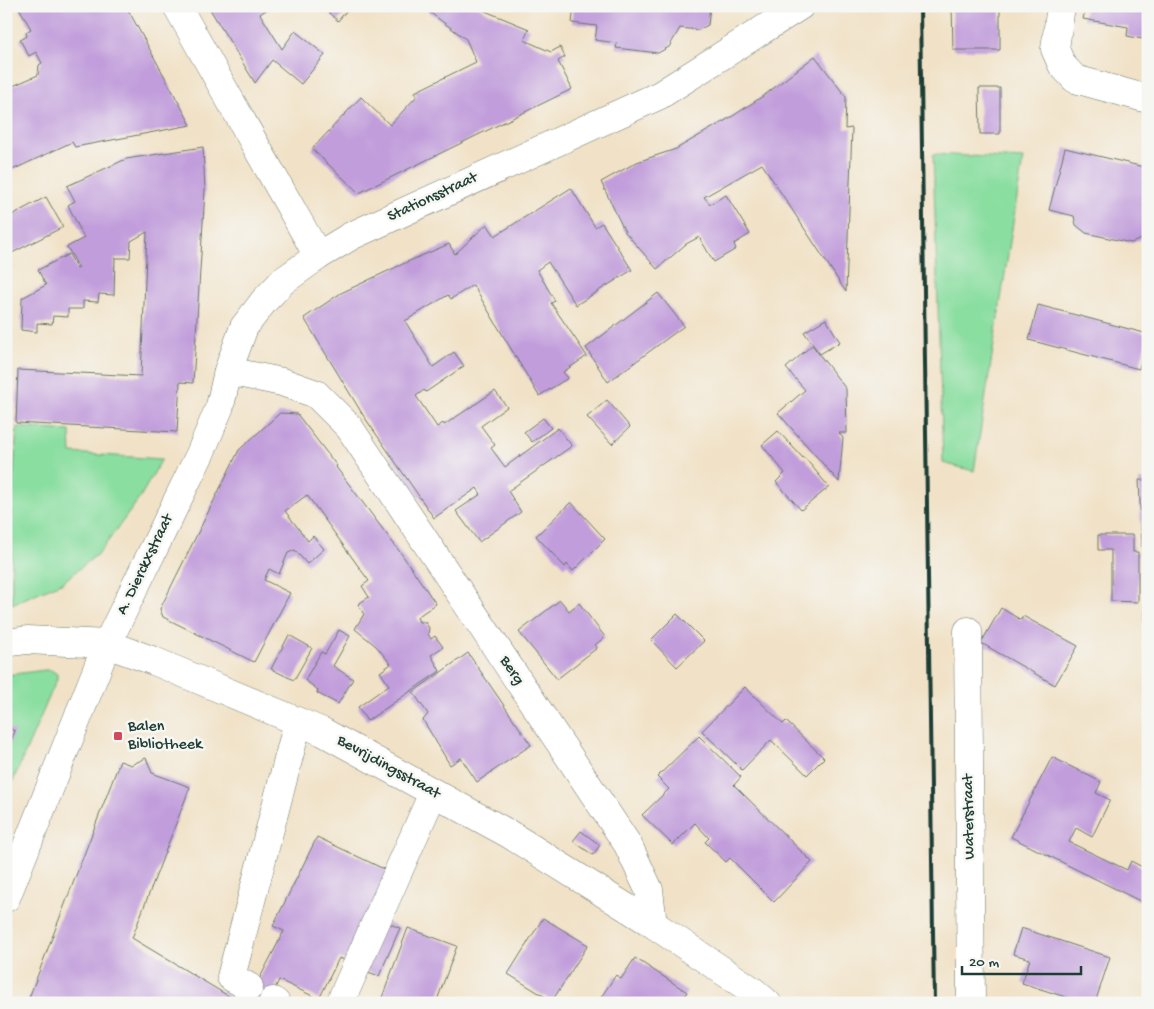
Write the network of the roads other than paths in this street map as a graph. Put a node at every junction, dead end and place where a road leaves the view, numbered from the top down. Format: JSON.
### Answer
{"nodes":[{"id":1,"x":177,"y":6,"type":"edge"},
{"id":2,"x":800,"y":6,"type":"edge"},
{"id":3,"x":1061,"y":6,"type":"edge"},
{"id":4,"x":1148,"y":99,"type":"edge"},
{"id":5,"x":318,"y":256,"type":"junction"},
{"id":6,"x":228,"y":371,"type":"junction"},
{"id":7,"x":968,"y":631,"type":"dead end"},
{"id":8,"x":6,"y":643,"type":"edge"},
{"id":9,"x":107,"y":644,"type":"junction"},
{"id":10,"x":298,"y":722,"type":"junction"},
{"id":11,"x":433,"y":793,"type":"junction"},
{"id":12,"x":6,"y":898,"type":"edge"},
{"id":13,"x":653,"y":924,"type":"junction"},
{"id":14,"x":249,"y":987,"type":"dead end"},
{"id":15,"x":340,"y":1003,"type":"edge"},
{"id":16,"x":767,"y":1003,"type":"edge"},
{"id":17,"x":971,"y":1003,"type":"edge"}],
"edges":[{"from":1,"to":5,"type":"street"},
{"from":2,"to":5,"type":"street","name":"Stationsstraat"},
{"from":3,"to":4,"type":"street"},
{"from":5,"to":6,"type":"street","name":"A. Dierckxstraat"},
{"from":6,"to":9,"type":"street","name":"A. Dierckxstraat"},
{"from":6,"to":13,"type":"street","name":"Berg"},
{"from":7,"to":17,"type":"street","name":"Waterstraat"},
{"from":8,"to":9,"type":"street","name":"Bevrijdingsstraat"},
{"from":9,"to":10,"type":"street","name":"Bevrijdingsstraat"},
{"from":9,"to":12,"type":"street","name":"A. Dierckxstraat"},
{"from":10,"to":11,"type":"street","name":"Bevrijdingsstraat"},
{"from":10,"to":14,"type":"street"},
{"from":11,"to":13,"type":"street","name":"Bevrijdingsstraat"},
{"from":11,"to":15,"type":"street"},
{"from":13,"to":16,"type":"street"}]}
